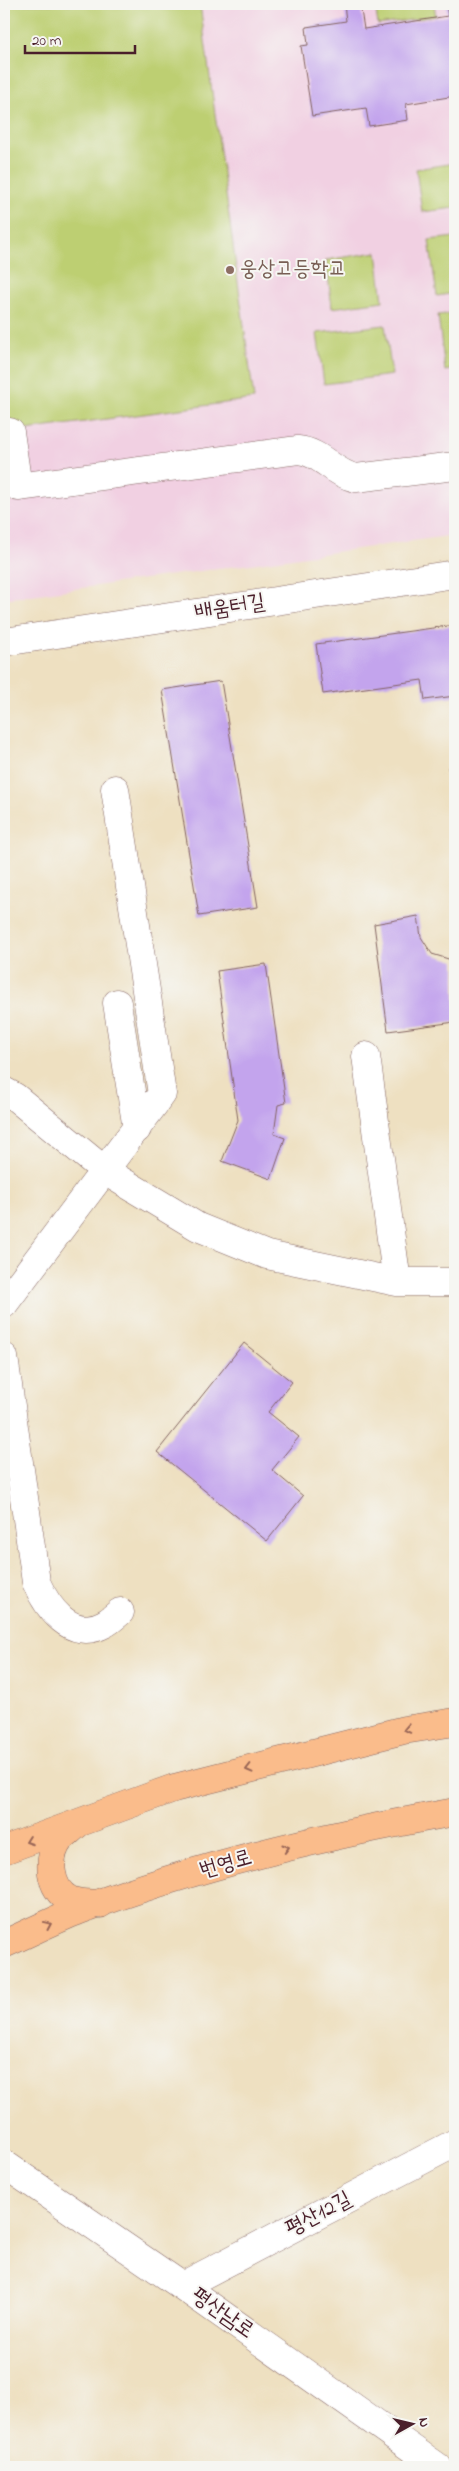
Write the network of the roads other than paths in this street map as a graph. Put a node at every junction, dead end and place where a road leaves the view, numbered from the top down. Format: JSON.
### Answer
{"nodes":[{"id":1,"x":10,"y":432,"type":"dead end"},
{"id":2,"x":455,"y":466,"type":"edge"},
{"id":3,"x":455,"y":574,"type":"edge"},
{"id":4,"x":4,"y":642,"type":"edge"},
{"id":5,"x":115,"y":789,"type":"dead end"},
{"id":6,"x":117,"y":1003,"type":"dead end"},
{"id":7,"x":366,"y":1056,"type":"dead end"},
{"id":8,"x":4,"y":1091,"type":"edge"},
{"id":9,"x":137,"y":1129,"type":"junction"},
{"id":10,"x":105,"y":1171,"type":"junction"},
{"id":11,"x":397,"y":1282,"type":"junction"},
{"id":12,"x":455,"y":1282,"type":"edge"},
{"id":13,"x":4,"y":1304,"type":"edge"},
{"id":14,"x":4,"y":1357,"type":"edge"},
{"id":15,"x":120,"y":1612,"type":"dead end"},
{"id":16,"x":455,"y":1722,"type":"edge"},
{"id":17,"x":455,"y":1812,"type":"edge"},
{"id":18,"x":78,"y":1823,"type":"junction"},
{"id":19,"x":4,"y":1850,"type":"edge"},
{"id":20,"x":100,"y":1904,"type":"junction"},
{"id":21,"x":4,"y":1944,"type":"edge"},
{"id":22,"x":455,"y":2143,"type":"edge"},
{"id":23,"x":4,"y":2164,"type":"edge"},
{"id":24,"x":182,"y":2286,"type":"junction"},
{"id":25,"x":438,"y":2467,"type":"edge"}],
"edges":[{"from":1,"to":2,"type":"street"},
{"from":3,"to":4,"type":"street","name":"배움터길"},
{"from":5,"to":9,"type":"street"},
{"from":6,"to":9,"type":"street"},
{"from":7,"to":11,"type":"street"},
{"from":8,"to":10,"type":"street"},
{"from":9,"to":10,"type":"street"},
{"from":10,"to":11,"type":"street"},
{"from":10,"to":13,"type":"street"},
{"from":11,"to":12,"type":"street"},
{"from":14,"to":15,"type":"street"},
{"from":16,"to":18,"type":"main road","one_way":true},
{"from":20,"to":17,"type":"main road","name":"번영로","one_way":true},
{"from":18,"to":19,"type":"main road","one_way":true},
{"from":18,"to":20,"type":"main road"},
{"from":21,"to":20,"type":"main road","name":"번영로","one_way":true},
{"from":22,"to":24,"type":"street","name":"평산12길"},
{"from":23,"to":24,"type":"street","name":"평산남로"},
{"from":24,"to":25,"type":"street","name":"평산남로"}]}
